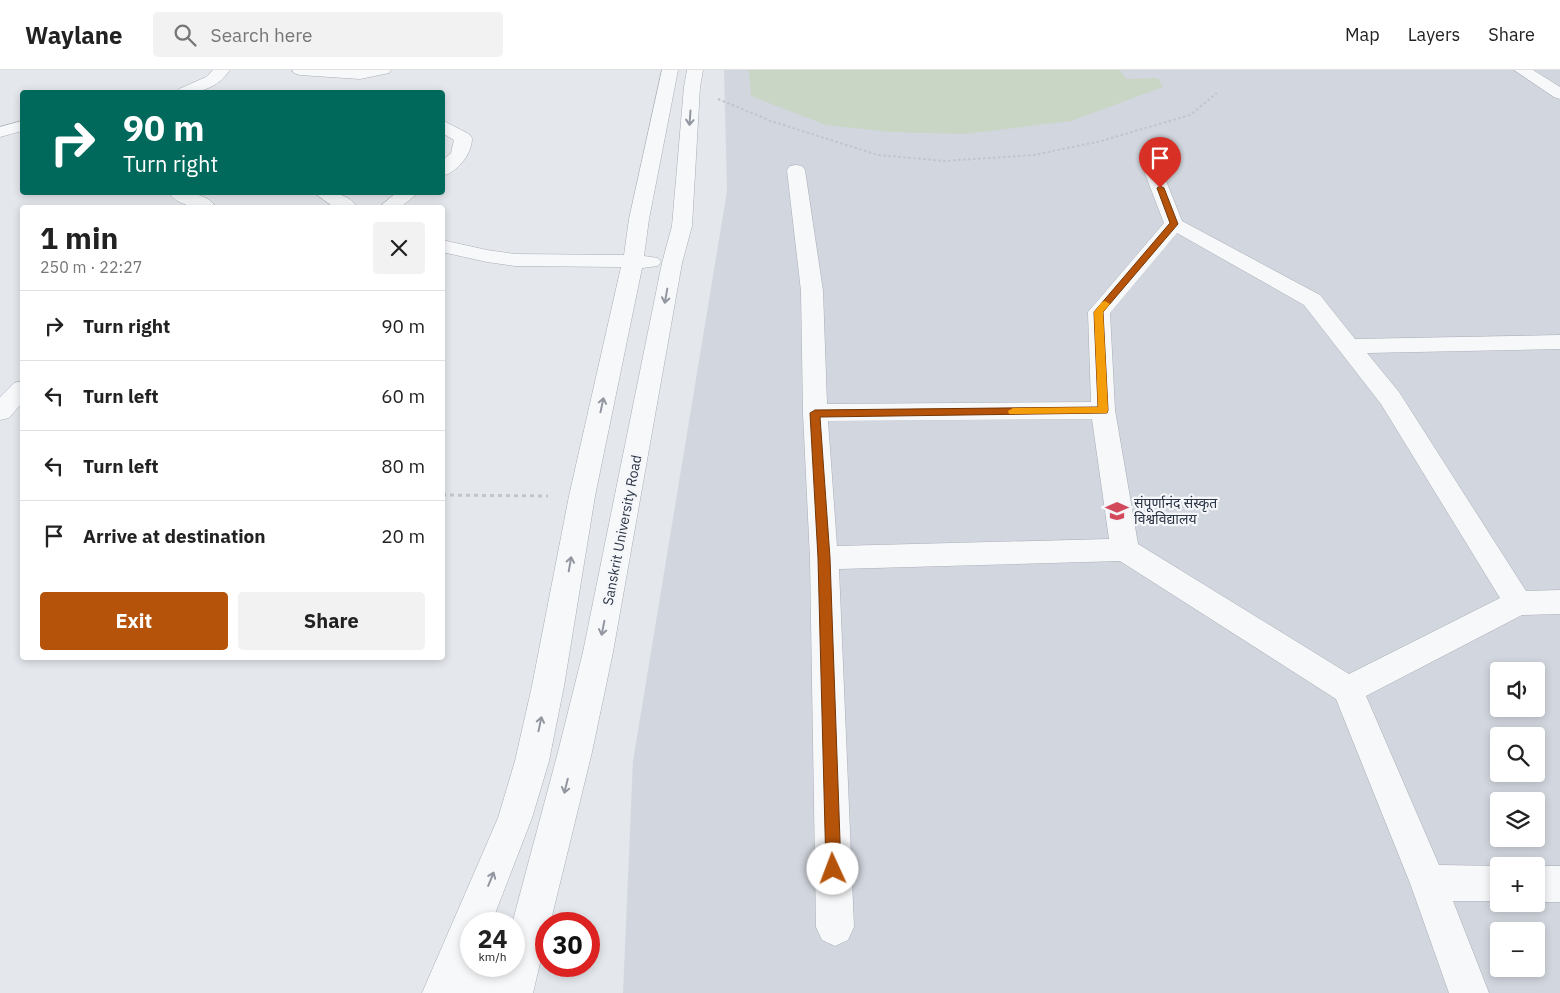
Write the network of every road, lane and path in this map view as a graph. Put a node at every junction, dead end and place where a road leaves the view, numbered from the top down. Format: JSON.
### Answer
{"nodes":[{"id":1,"x":222,"y":70,"type":"edge"},
{"id":2,"x":300,"y":70,"type":"edge"},
{"id":3,"x":383,"y":70,"type":"edge"},
{"id":4,"x":670,"y":70,"type":"edge"},
{"id":5,"x":1522,"y":70,"type":"edge"},
{"id":6,"x":694,"y":79,"type":"edge"},
{"id":7,"x":190,"y":90,"type":"edge"},
{"id":8,"x":1217,"y":93,"type":"dead end"},
{"id":9,"x":1560,"y":94,"type":"edge"},
{"id":10,"x":20,"y":127,"type":"edge"},
{"id":11,"x":445,"y":127,"type":"edge"},
{"id":12,"x":0,"y":132,"type":"edge"},
{"id":13,"x":445,"y":168,"type":"edge"},
{"id":14,"x":796,"y":170,"type":"dead end"},
{"id":15,"x":1153,"y":171,"type":"dead end"},
{"id":16,"x":183,"y":195,"type":"edge"},
{"id":17,"x":327,"y":195,"type":"edge"},
{"id":18,"x":406,"y":195,"type":"edge"},
{"id":19,"x":202,"y":205,"type":"edge"},
{"id":20,"x":344,"y":205,"type":"edge"},
{"id":21,"x":391,"y":205,"type":"edge"},
{"id":22,"x":1174,"y":224,"type":"junction"},
{"id":23,"x":445,"y":247,"type":"edge"},
{"id":24,"x":633,"y":261,"type":"junction"},
{"id":25,"x":672,"y":262,"type":"junction"},
{"id":26,"x":1560,"y":342,"type":"edge"},
{"id":27,"x":1348,"y":346,"type":"junction"},
{"id":28,"x":20,"y":391,"type":"edge"},
{"id":29,"x":1103,"y":410,"type":"junction"},
{"id":30,"x":0,"y":412,"type":"edge"},
{"id":31,"x":815,"y":413,"type":"junction"},
{"id":32,"x":445,"y":495,"type":"edge"},
{"id":33,"x":582,"y":496,"type":"junction"},
{"id":34,"x":1125,"y":550,"type":"junction"},
{"id":35,"x":824,"y":558,"type":"junction"},
{"id":36,"x":1560,"y":602,"type":"edge"},
{"id":37,"x":1518,"y":603,"type":"junction"},
{"id":38,"x":1348,"y":690,"type":"junction"},
{"id":39,"x":1428,"y":883,"type":"junction"},
{"id":40,"x":1490,"y":883,"type":"edge"},
{"id":41,"x":1545,"y":884,"type":"edge"},
{"id":42,"x":1560,"y":884,"type":"edge"},
{"id":43,"x":477,"y":912,"type":"edge"},
{"id":44,"x":835,"y":927,"type":"dead end"},
{"id":45,"x":460,"y":953,"type":"edge"},
{"id":46,"x":447,"y":983,"type":"edge"},
{"id":47,"x":514,"y":988,"type":"edge"},
{"id":48,"x":1468,"y":993,"type":"edge"}],
"edges":[{"from":1,"to":7,"type":"street"},
{"from":2,"to":3,"type":"street"},
{"from":4,"to":24,"type":"street"},
{"from":5,"to":9,"type":"street"},
{"from":6,"to":8,"type":"path"},
{"from":6,"to":25,"type":"street","name":"Sanskrit University Road","one_way":true},
{"from":10,"to":12,"type":"street"},
{"from":11,"to":13,"type":"street"},
{"from":14,"to":31,"type":"street"},
{"from":15,"to":22,"type":"street"},
{"from":16,"to":19,"type":"street"},
{"from":17,"to":20,"type":"street"},
{"from":18,"to":21,"type":"street"},
{"from":22,"to":27,"type":"street"},
{"from":22,"to":29,"type":"street"},
{"from":23,"to":24,"type":"street"},
{"from":24,"to":25,"type":"street"},
{"from":33,"to":24,"type":"street","one_way":true},
{"from":25,"to":47,"type":"street","name":"Sanskrit University Road","one_way":true},
{"from":26,"to":27,"type":"street"},
{"from":27,"to":37,"type":"street"},
{"from":28,"to":30,"type":"street"},
{"from":29,"to":31,"type":"street"},
{"from":29,"to":34,"type":"street"},
{"from":31,"to":35,"type":"street"},
{"from":32,"to":33,"type":"path"},
{"from":43,"to":33,"type":"street","one_way":true},
{"from":34,"to":35,"type":"street"},
{"from":34,"to":38,"type":"street"},
{"from":35,"to":44,"type":"street"},
{"from":36,"to":37,"type":"street"},
{"from":37,"to":38,"type":"street"},
{"from":38,"to":39,"type":"street"},
{"from":39,"to":40,"type":"street"},
{"from":39,"to":48,"type":"street"},
{"from":41,"to":42,"type":"street"},
{"from":45,"to":46,"type":"street"},
{"from":46,"to":47,"type":"street"}]}
